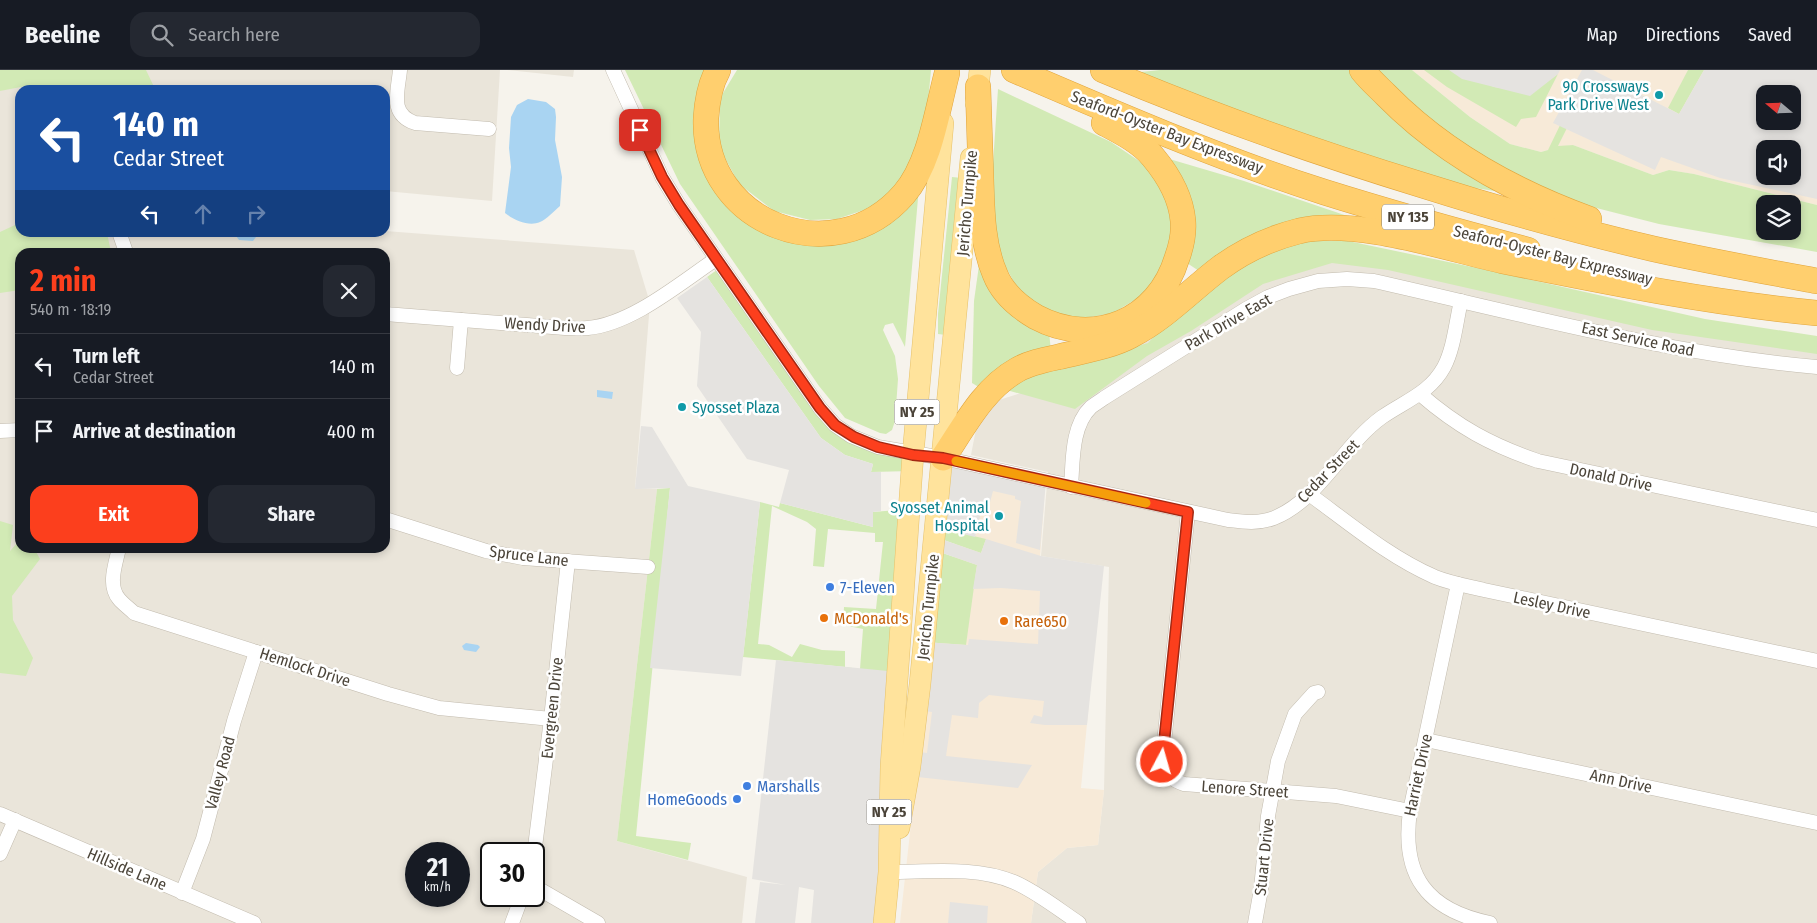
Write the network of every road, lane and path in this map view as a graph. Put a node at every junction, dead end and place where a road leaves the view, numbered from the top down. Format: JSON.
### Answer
{"nodes":[{"id":1,"x":400,"y":70,"type":"edge"},
{"id":2,"x":613,"y":70,"type":"edge"},
{"id":3,"x":718,"y":70,"type":"edge"},
{"id":4,"x":1013,"y":70,"type":"edge"},
{"id":5,"x":1103,"y":70,"type":"edge"},
{"id":6,"x":1362,"y":70,"type":"edge"},
{"id":7,"x":947,"y":72,"type":"edge"},
{"id":8,"x":979,"y":78,"type":"edge"},
{"id":9,"x":489,"y":129,"type":"dead end"},
{"id":10,"x":716,"y":259,"type":"junction"},
{"id":11,"x":1817,"y":277,"type":"edge"},
{"id":12,"x":1817,"y":281,"type":"edge"},
{"id":13,"x":1461,"y":301,"type":"junction"},
{"id":14,"x":1817,"y":312,"type":"edge"},
{"id":15,"x":390,"y":314,"type":"edge"},
{"id":16,"x":461,"y":320,"type":"junction"},
{"id":17,"x":1817,"y":367,"type":"edge"},
{"id":18,"x":457,"y":368,"type":"dead end"},
{"id":19,"x":1420,"y":394,"type":"junction"},
{"id":20,"x":0,"y":430,"type":"edge"},
{"id":21,"x":15,"y":430,"type":"edge"},
{"id":22,"x":913,"y":455,"type":"junction"},
{"id":23,"x":943,"y":458,"type":"junction"},
{"id":24,"x":1071,"y":487,"type":"junction"},
{"id":25,"x":1309,"y":494,"type":"junction"},
{"id":26,"x":1188,"y":512,"type":"junction"},
{"id":27,"x":1817,"y":520,"type":"edge"},
{"id":28,"x":390,"y":521,"type":"edge"},
{"id":29,"x":118,"y":553,"type":"edge"},
{"id":30,"x":568,"y":561,"type":"junction"},
{"id":31,"x":648,"y":567,"type":"dead end"},
{"id":32,"x":1458,"y":584,"type":"junction"},
{"id":33,"x":256,"y":652,"type":"junction"},
{"id":34,"x":1817,"y":662,"type":"edge"},
{"id":35,"x":1318,"y":692,"type":"dead end"},
{"id":36,"x":551,"y":719,"type":"junction"},
{"id":37,"x":1426,"y":740,"type":"junction"},
{"id":38,"x":1272,"y":791,"type":"junction"},
{"id":39,"x":1410,"y":811,"type":"junction"},
{"id":40,"x":0,"y":814,"type":"edge"},
{"id":41,"x":14,"y":820,"type":"junction"},
{"id":42,"x":1817,"y":822,"type":"edge"},
{"id":43,"x":536,"y":842,"type":"edge"},
{"id":44,"x":0,"y":854,"type":"edge"},
{"id":45,"x":889,"y":872,"type":"junction"},
{"id":46,"x":545,"y":892,"type":"edge"},
{"id":47,"x":182,"y":893,"type":"junction"},
{"id":48,"x":518,"y":907,"type":"edge"},
{"id":49,"x":254,"y":923,"type":"edge"},
{"id":50,"x":512,"y":923,"type":"edge"},
{"id":51,"x":598,"y":923,"type":"edge"},
{"id":52,"x":884,"y":923,"type":"edge"},
{"id":53,"x":1079,"y":923,"type":"edge"},
{"id":54,"x":1254,"y":923,"type":"edge"},
{"id":55,"x":1490,"y":923,"type":"edge"}],
"edges":[{"from":1,"to":9,"type":"street"},
{"from":2,"to":10,"type":"street","name":"Cedar Street"},
{"from":3,"to":7,"type":"highway"},
{"from":4,"to":8,"type":"highway"},
{"from":4,"to":14,"type":"highway","name":"Seaford-Oyster Bay Expressway","number":"NY 135"},
{"from":5,"to":12,"type":"highway","name":"Seaford-Oyster Bay Expressway","number":"NY 135"},
{"from":6,"to":11,"type":"highway"},
{"from":7,"to":22,"type":"main road","name":"Jericho Turnpike","number":"NY 25"},
{"from":8,"to":23,"type":"main road","name":"Jericho Turnpike","number":"NY 25"},
{"from":10,"to":16,"type":"street","name":"Wendy Drive"},
{"from":10,"to":22,"type":"street","name":"Cedar Street"},
{"from":13,"to":17,"type":"street","name":"East Service Road"},
{"from":13,"to":19,"type":"street","name":"Cedar Street"},
{"from":13,"to":24,"type":"street","name":"Park Drive East"},
{"from":14,"to":23,"type":"highway"},
{"from":15,"to":16,"type":"street","name":"Wendy Drive"},
{"from":16,"to":18,"type":"street"},
{"from":19,"to":25,"type":"street","name":"Cedar Street"},
{"from":19,"to":27,"type":"street","name":"Donald Drive"},
{"from":20,"to":21,"type":"street"},
{"from":22,"to":23,"type":"street","name":"Cedar Street"},
{"from":22,"to":45,"type":"main road","name":"Jericho Turnpike","number":"NY 25"},
{"from":23,"to":24,"type":"street","name":"Cedar Street"},
{"from":23,"to":45,"type":"main road","name":"Jericho Turnpike","number":"NY 25"},
{"from":24,"to":26,"type":"street","name":"Cedar Street"},
{"from":25,"to":26,"type":"street","name":"Cedar Street"},
{"from":25,"to":32,"type":"street","name":"Lesley Drive"},
{"from":26,"to":38,"type":"street","name":"Lenore Street"},
{"from":28,"to":30,"type":"street","name":"Spruce Lane"},
{"from":29,"to":33,"type":"street","name":"Hemlock Drive"},
{"from":30,"to":31,"type":"street","name":"Spruce Lane"},
{"from":30,"to":36,"type":"street","name":"Evergreen Drive"},
{"from":32,"to":34,"type":"street","name":"Lesley Drive"},
{"from":32,"to":37,"type":"street","name":"Harriet Drive"},
{"from":33,"to":36,"type":"street","name":"Hemlock Drive"},
{"from":33,"to":47,"type":"street","name":"Valley Road"},
{"from":35,"to":38,"type":"street","name":"Stuart Drive"},
{"from":36,"to":43,"type":"street","name":"Evergreen Drive"},
{"from":37,"to":39,"type":"street","name":"Harriet Drive"},
{"from":37,"to":42,"type":"street","name":"Ann Drive"},
{"from":38,"to":39,"type":"street","name":"Lenore Street"},
{"from":38,"to":54,"type":"street","name":"Stuart Drive"},
{"from":39,"to":55,"type":"street","name":"Harriet Drive"},
{"from":40,"to":41,"type":"street","name":"Hillside Lane"},
{"from":41,"to":44,"type":"street"},
{"from":41,"to":47,"type":"street","name":"Hillside Lane"},
{"from":45,"to":52,"type":"main road","name":"Jericho Turnpike","number":"NY 25"},
{"from":45,"to":53,"type":"street"},
{"from":46,"to":51,"type":"street"},
{"from":47,"to":49,"type":"street","name":"Hillside Lane"},
{"from":48,"to":50,"type":"street"}]}
